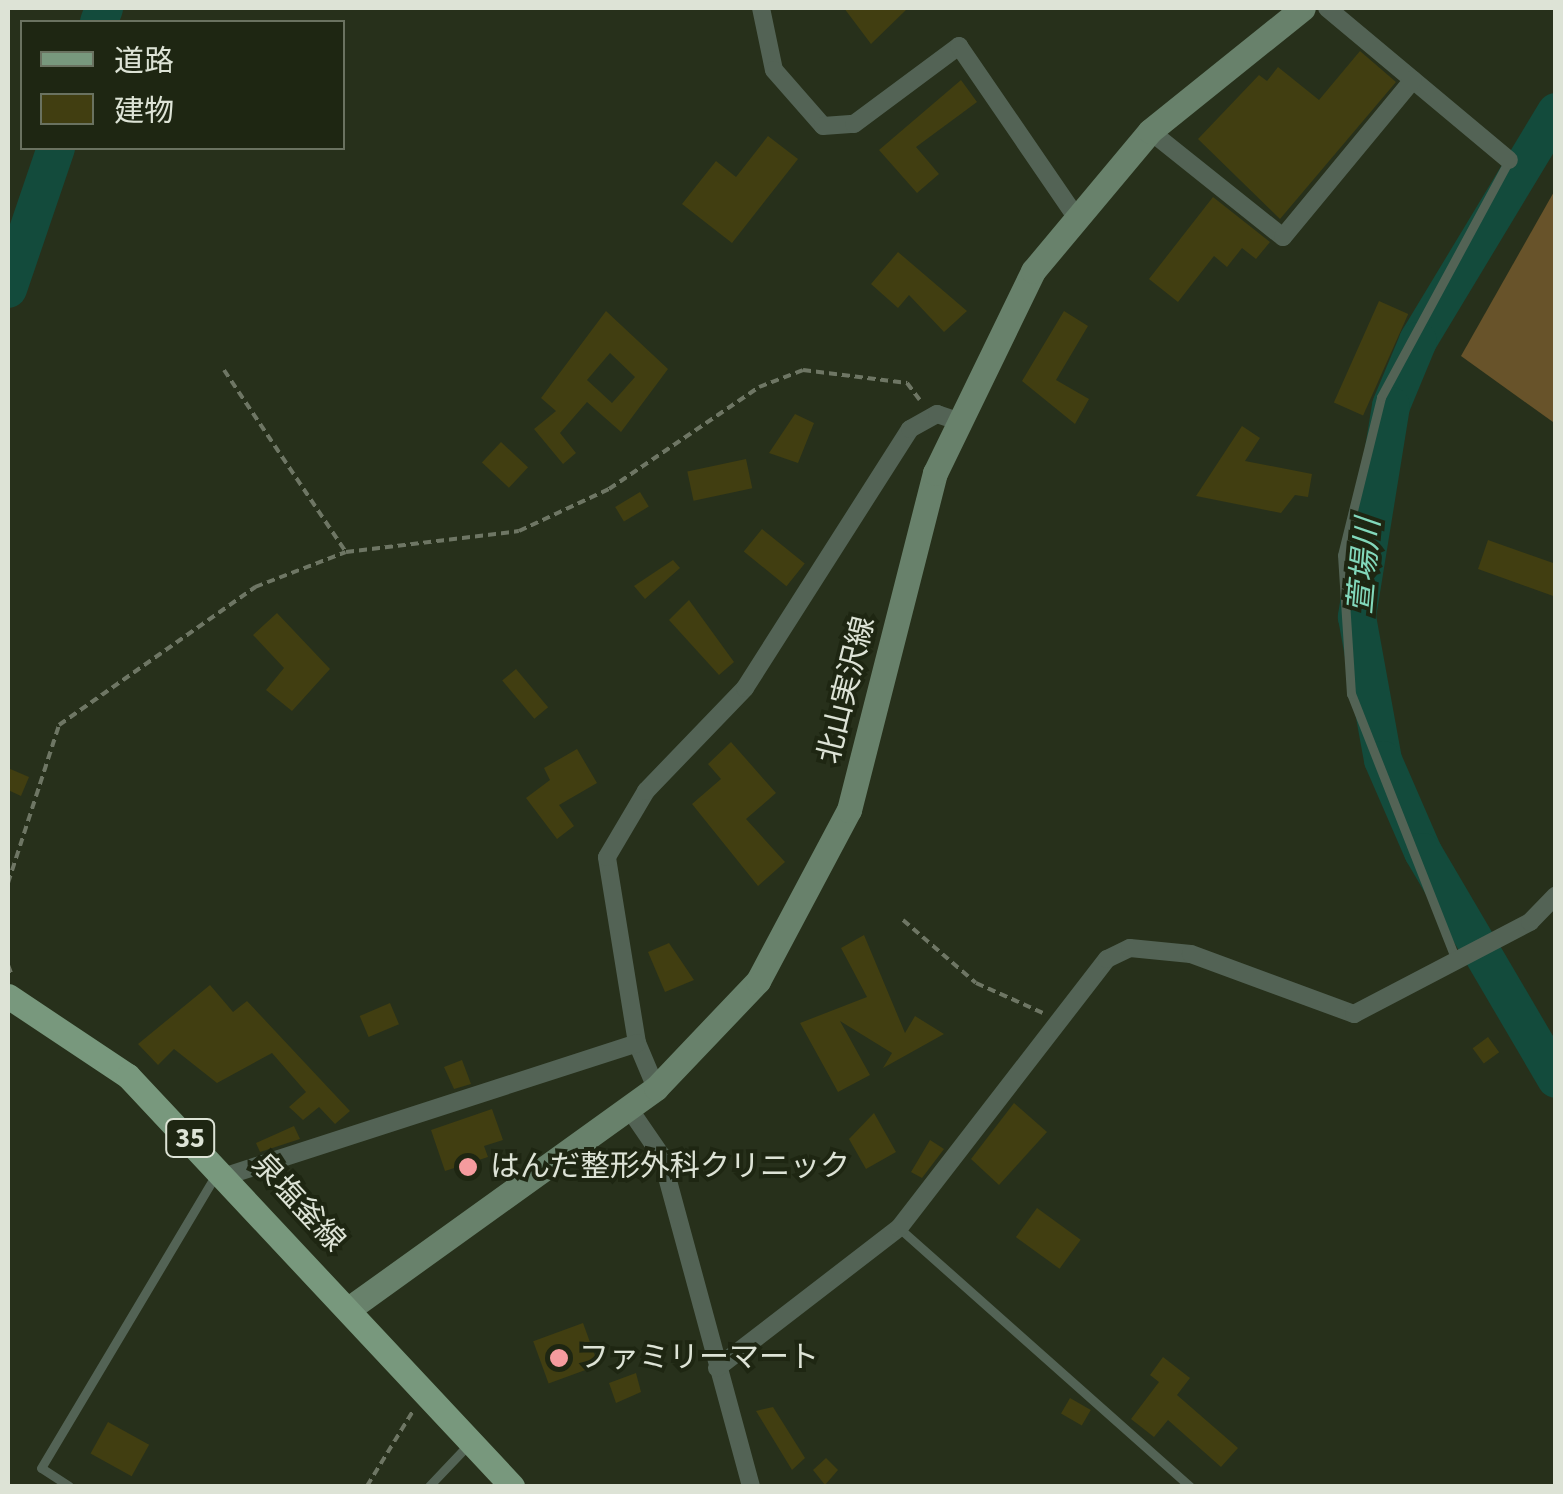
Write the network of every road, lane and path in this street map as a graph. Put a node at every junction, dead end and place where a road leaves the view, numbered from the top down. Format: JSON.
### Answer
{"nodes":[{"id":1,"x":761,"y":8,"type":"edge"},
{"id":2,"x":1303,"y":8,"type":"edge"},
{"id":3,"x":1326,"y":8,"type":"edge"},
{"id":4,"x":1413,"y":80,"type":"junction"},
{"id":5,"x":1150,"y":131,"type":"junction"},
{"id":6,"x":1509,"y":160,"type":"joint"},
{"id":7,"x":1074,"y":214,"type":"junction"},
{"id":8,"x":224,"y":370,"type":"dead end"},
{"id":9,"x":943,"y":418,"type":"junction"},
{"id":10,"x":346,"y":552,"type":"junction"},
{"id":11,"x":8,"y":883,"type":"edge"},
{"id":12,"x":1556,"y":895,"type":"edge"},
{"id":13,"x":903,"y":920,"type":"dead end"},
{"id":14,"x":1462,"y":957,"type":"junction"},
{"id":15,"x":8,"y":996,"type":"edge"},
{"id":16,"x":1052,"y":1018,"type":"junction"},
{"id":17,"x":637,"y":1044,"type":"junction"},
{"id":18,"x":656,"y":1088,"type":"junction"},
{"id":19,"x":628,"y":1108,"type":"junction"},
{"id":20,"x":225,"y":1172,"type":"junction"},
{"id":21,"x":900,"y":1228,"type":"junction"},
{"id":22,"x":350,"y":1308,"type":"junction"},
{"id":23,"x":718,"y":1368,"type":"junction"},
{"id":24,"x":426,"y":1390,"type":"junction"},
{"id":25,"x":472,"y":1440,"type":"junction"},
{"id":26,"x":69,"y":1486,"type":"edge"},
{"id":27,"x":367,"y":1486,"type":"edge"},
{"id":28,"x":430,"y":1486,"type":"edge"},
{"id":29,"x":512,"y":1486,"type":"edge"},
{"id":30,"x":751,"y":1486,"type":"edge"},
{"id":31,"x":1190,"y":1486,"type":"edge"}],
"edges":[{"from":1,"to":7,"type":"street"},
{"from":2,"to":5,"type":"street","name":"北山実沢線"},
{"from":3,"to":4,"type":"street"},
{"from":4,"to":5,"type":"street"},
{"from":4,"to":6,"type":"street"},
{"from":5,"to":7,"type":"street","name":"北山実沢線"},
{"from":6,"to":14,"type":"lane"},
{"from":7,"to":9,"type":"street","name":"北山実沢線"},
{"from":8,"to":10,"type":"path"},
{"from":9,"to":10,"type":"path"},
{"from":9,"to":17,"type":"street"},
{"from":9,"to":18,"type":"street","name":"北山実沢線"},
{"from":10,"to":11,"type":"path"},
{"from":12,"to":14,"type":"street"},
{"from":13,"to":16,"type":"path"},
{"from":14,"to":16,"type":"street"},
{"from":15,"to":20,"type":"main road","name":"泉塩釜線","number":"35"},
{"from":16,"to":21,"type":"street"},
{"from":17,"to":18,"type":"street"},
{"from":17,"to":20,"type":"street"},
{"from":18,"to":19,"type":"street","name":"北山実沢線"},
{"from":19,"to":22,"type":"street","name":"北山実沢線"},
{"from":19,"to":23,"type":"street"},
{"from":20,"to":22,"type":"main road","name":"泉塩釜線","number":"35"},
{"from":20,"to":26,"type":"lane"},
{"from":21,"to":23,"type":"street"},
{"from":21,"to":31,"type":"lane"},
{"from":22,"to":24,"type":"main road","name":"泉塩釜線","number":"35"},
{"from":23,"to":30,"type":"street"},
{"from":24,"to":25,"type":"main road","name":"泉塩釜線","number":"35"},
{"from":24,"to":27,"type":"path"},
{"from":25,"to":28,"type":"lane"},
{"from":25,"to":29,"type":"main road","name":"泉塩釜線","number":"35"}]}
